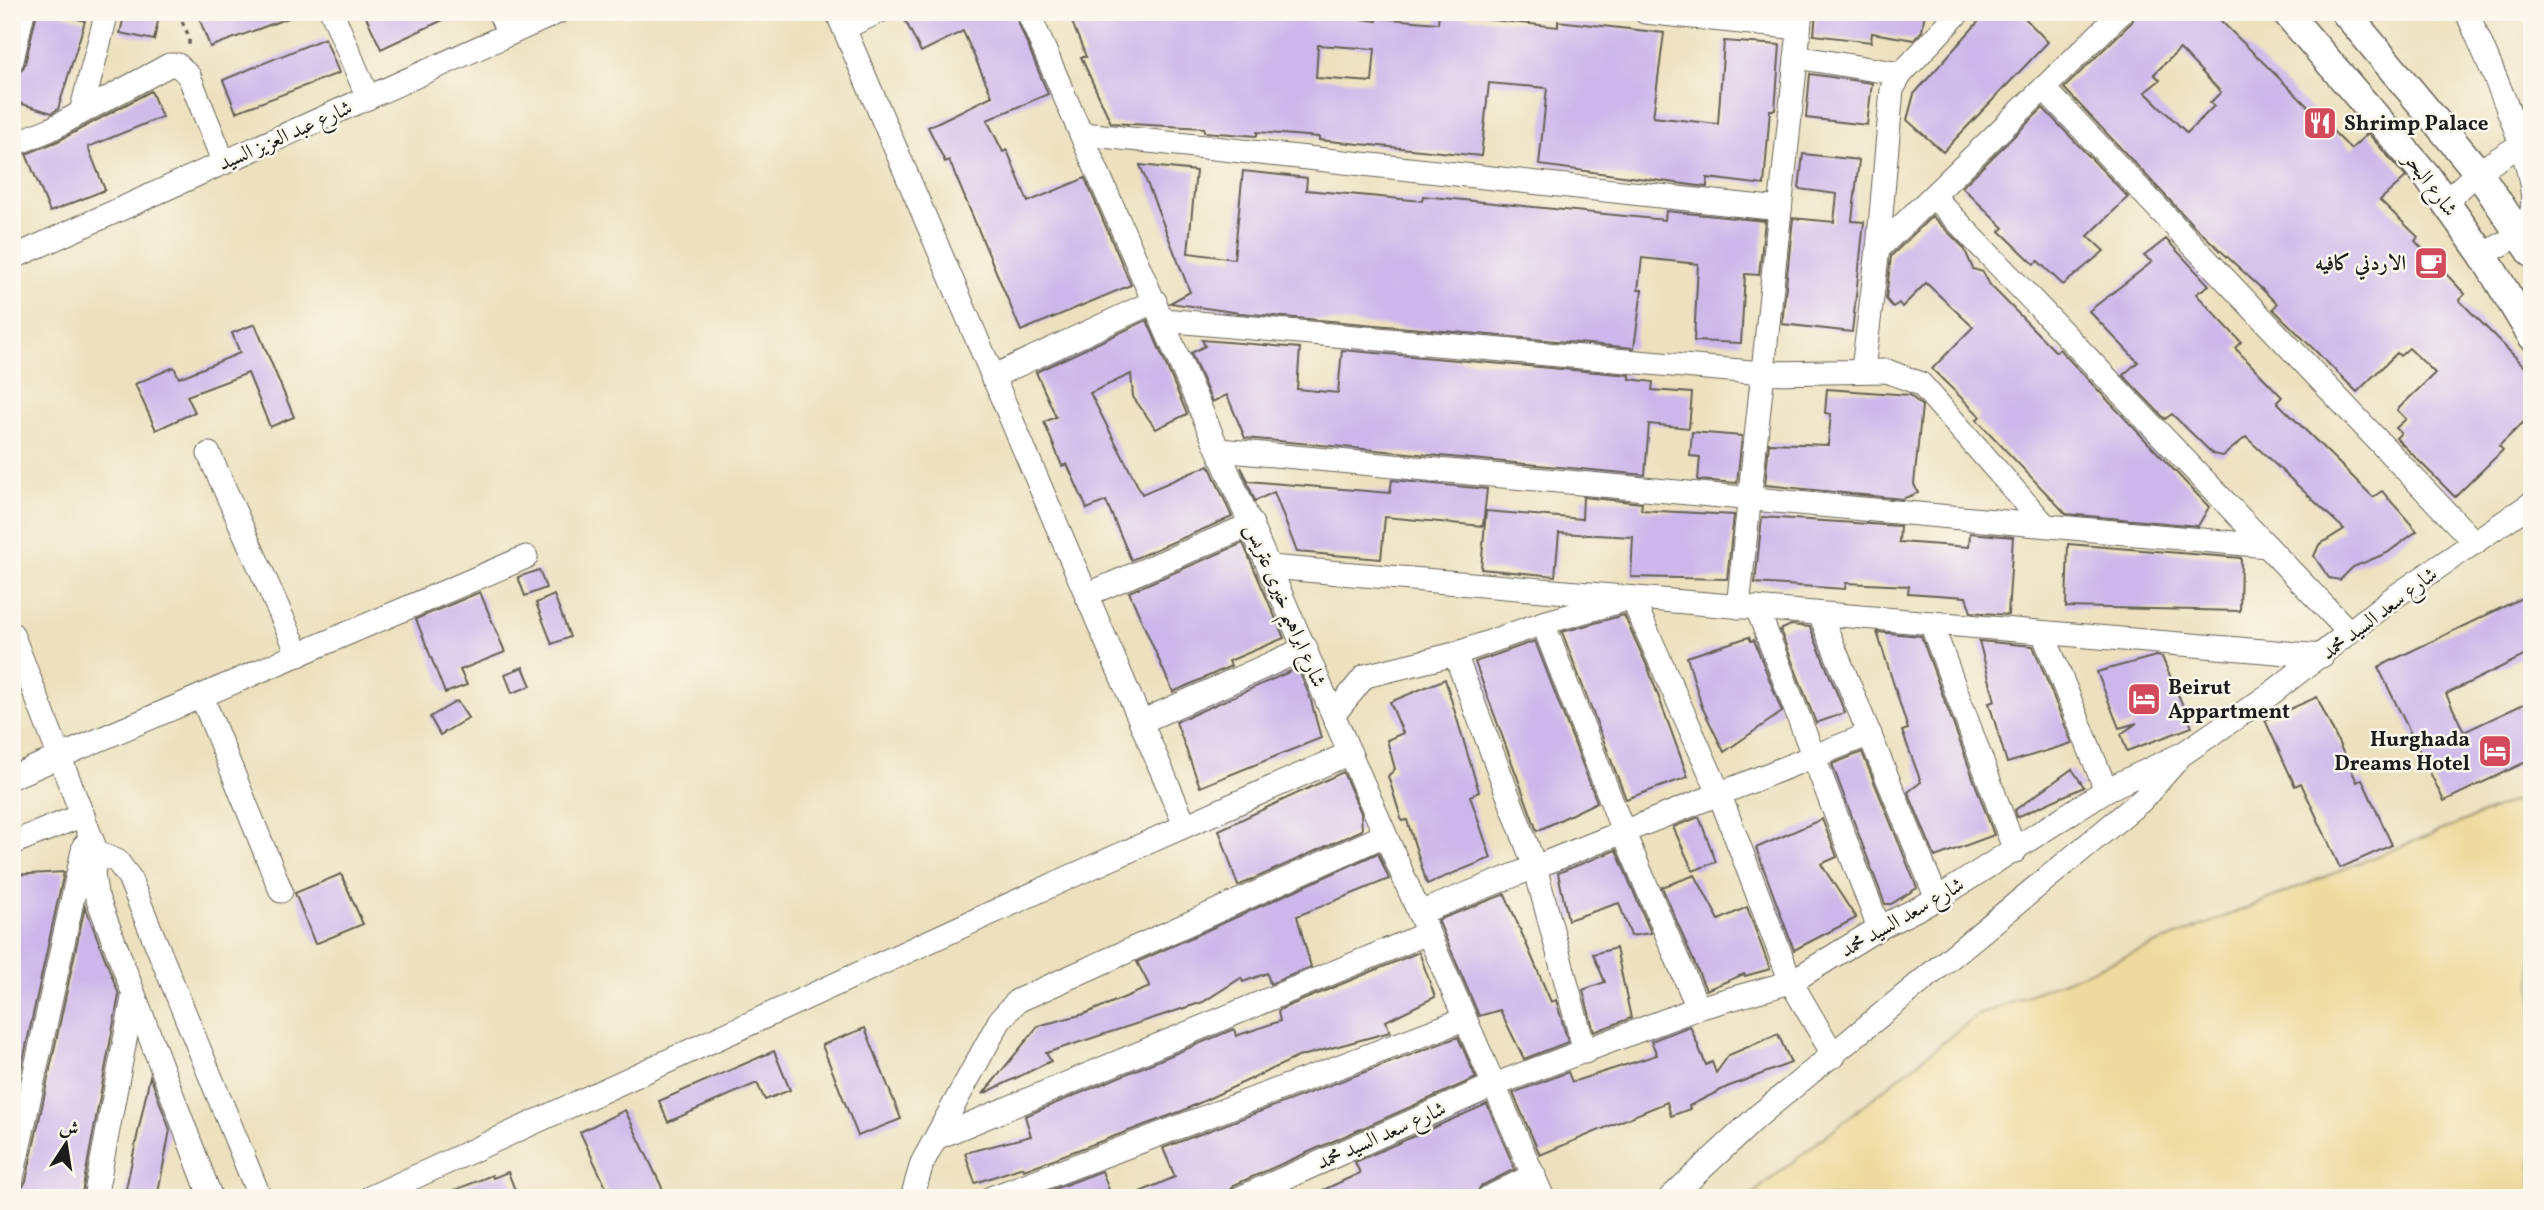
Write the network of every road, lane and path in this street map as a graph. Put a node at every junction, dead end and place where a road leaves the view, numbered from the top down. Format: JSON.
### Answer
{"nodes":[{"id":1,"x":23,"y":12,"type":"edge"},
{"id":2,"x":107,"y":12,"type":"edge"},
{"id":3,"x":178,"y":12,"type":"edge"},
{"id":4,"x":332,"y":12,"type":"edge"},
{"id":5,"x":499,"y":12,"type":"edge"},
{"id":6,"x":558,"y":12,"type":"edge"},
{"id":7,"x":878,"y":12,"type":"edge"},
{"id":8,"x":1028,"y":12,"type":"edge"},
{"id":9,"x":1644,"y":12,"type":"edge"},
{"id":10,"x":1959,"y":12,"type":"edge"},
{"id":11,"x":2122,"y":12,"type":"edge"},
{"id":12,"x":2286,"y":12,"type":"edge"},
{"id":13,"x":2345,"y":12,"type":"edge"},
{"id":14,"x":2467,"y":12,"type":"edge"},
{"id":15,"x":840,"y":20,"type":"edge"},
{"id":16,"x":1800,"y":20,"type":"edge"},
{"id":17,"x":509,"y":34,"type":"junction"},
{"id":18,"x":1796,"y":57,"type":"junction"},
{"id":19,"x":12,"y":60,"type":"edge"},
{"id":20,"x":185,"y":69,"type":"junction"},
{"id":21,"x":1901,"y":74,"type":"junction"},
{"id":22,"x":2044,"y":88,"type":"junction"},
{"id":23,"x":368,"y":98,"type":"junction"},
{"id":24,"x":81,"y":112,"type":"junction"},
{"id":25,"x":1084,"y":134,"type":"junction"},
{"id":26,"x":12,"y":145,"type":"edge"},
{"id":27,"x":2520,"y":145,"type":"junction"},
{"id":28,"x":224,"y":163,"type":"junction"},
{"id":29,"x":2478,"y":172,"type":"junction"},
{"id":30,"x":1933,"y":196,"type":"junction"},
{"id":31,"x":2445,"y":202,"type":"junction"},
{"id":32,"x":1780,"y":209,"type":"junction"},
{"id":33,"x":2526,"y":243,"type":"edge"},
{"id":34,"x":1878,"y":249,"type":"junction"},
{"id":35,"x":2483,"y":255,"type":"junction"},
{"id":36,"x":12,"y":258,"type":"edge"},
{"id":37,"x":1159,"y":311,"type":"junction"},
{"id":38,"x":2532,"y":336,"type":"edge"},
{"id":39,"x":1863,"y":369,"type":"junction"},
{"id":40,"x":1763,"y":373,"type":"junction"},
{"id":41,"x":992,"y":377,"type":"junction"},
{"id":42,"x":1219,"y":450,"type":"junction"},
{"id":43,"x":209,"y":454,"type":"dead end"},
{"id":44,"x":1750,"y":498,"type":"junction"},
{"id":45,"x":2532,"y":503,"type":"edge"},
{"id":46,"x":2532,"y":522,"type":"edge"},
{"id":47,"x":1252,"y":524,"type":"junction"},
{"id":48,"x":2044,"y":524,"type":"junction"},
{"id":49,"x":2505,"y":524,"type":"junction"},
{"id":50,"x":2475,"y":543,"type":"junction"},
{"id":51,"x":2267,"y":545,"type":"junction"},
{"id":52,"x":526,"y":557,"type":"dead end"},
{"id":53,"x":1270,"y":567,"type":"junction"},
{"id":54,"x":1086,"y":595,"type":"junction"},
{"id":55,"x":1632,"y":598,"type":"junction"},
{"id":56,"x":1748,"y":608,"type":"junction"},
{"id":57,"x":1820,"y":614,"type":"junction"},
{"id":58,"x":1544,"y":623,"type":"junction"},
{"id":59,"x":1931,"y":623,"type":"junction"},
{"id":60,"x":2350,"y":632,"type":"junction"},
{"id":61,"x":2043,"y":633,"type":"junction"},
{"id":62,"x":12,"y":634,"type":"edge"},
{"id":63,"x":1306,"y":649,"type":"junction"},
{"id":64,"x":1455,"y":654,"type":"junction"},
{"id":65,"x":299,"y":655,"type":"junction"},
{"id":66,"x":2322,"y":656,"type":"junction"},
{"id":67,"x":202,"y":697,"type":"junction"},
{"id":68,"x":1334,"y":714,"type":"junction"},
{"id":69,"x":1141,"y":722,"type":"junction"},
{"id":70,"x":1870,"y":734,"type":"junction"},
{"id":71,"x":1350,"y":753,"type":"junction"},
{"id":72,"x":2184,"y":753,"type":"junction"},
{"id":73,"x":1813,"y":755,"type":"junction"},
{"id":74,"x":61,"y":758,"type":"junction"},
{"id":75,"x":12,"y":778,"type":"edge"},
{"id":76,"x":2106,"y":790,"type":"junction"},
{"id":77,"x":1719,"y":793,"type":"junction"},
{"id":78,"x":85,"y":821,"type":"junction"},
{"id":79,"x":1185,"y":825,"type":"junction"},
{"id":80,"x":1623,"y":831,"type":"junction"},
{"id":81,"x":1385,"y":835,"type":"junction"},
{"id":82,"x":12,"y":843,"type":"edge"},
{"id":83,"x":2015,"y":851,"type":"junction"},
{"id":84,"x":97,"y":853,"type":"junction"},
{"id":85,"x":1535,"y":867,"type":"junction"},
{"id":86,"x":281,"y":891,"type":"dead end"},
{"id":87,"x":1937,"y":899,"type":"junction"},
{"id":88,"x":1424,"y":923,"type":"junction"},
{"id":89,"x":1879,"y":929,"type":"junction"},
{"id":90,"x":1791,"y":982,"type":"junction"},
{"id":91,"x":133,"y":998,"type":"junction"},
{"id":92,"x":1698,"y":1008,"type":"junction"},
{"id":93,"x":1465,"y":1019,"type":"junction"},
{"id":94,"x":1585,"y":1052,"type":"junction"},
{"id":95,"x":1834,"y":1056,"type":"junction"},
{"id":96,"x":1494,"y":1085,"type":"junction"},
{"id":97,"x":936,"y":1138,"type":"junction"},
{"id":98,"x":1534,"y":1175,"type":"junction"},
{"id":99,"x":12,"y":1178,"type":"edge"},
{"id":100,"x":95,"y":1198,"type":"edge"},
{"id":101,"x":211,"y":1198,"type":"edge"},
{"id":102,"x":260,"y":1198,"type":"edge"},
{"id":103,"x":369,"y":1198,"type":"edge"},
{"id":104,"x":912,"y":1198,"type":"edge"},
{"id":105,"x":991,"y":1198,"type":"edge"},
{"id":106,"x":1240,"y":1198,"type":"edge"},
{"id":107,"x":1488,"y":1198,"type":"edge"},
{"id":108,"x":1543,"y":1198,"type":"edge"},
{"id":109,"x":1670,"y":1198,"type":"edge"}],
"edges":[{"from":1,"to":19,"type":"street"},
{"from":2,"to":24,"type":"street"},
{"from":3,"to":20,"type":"path"},
{"from":4,"to":23,"type":"street"},
{"from":5,"to":17,"type":"street"},
{"from":6,"to":17,"type":"street","name":"شارع عبد العزيز السيد"},
{"from":7,"to":15,"type":"street"},
{"from":8,"to":25,"type":"street","name":"شارع ابراهيم خيرى عتريس"},
{"from":9,"to":16,"type":"street"},
{"from":10,"to":21,"type":"street"},
{"from":11,"to":22,"type":"street"},
{"from":12,"to":31,"type":"main road","name":"شارع البحر"},
{"from":13,"to":29,"type":"main road","name":"شارع البحر"},
{"from":14,"to":27,"type":"street"},
{"from":15,"to":41,"type":"street"},
{"from":16,"to":18,"type":"street"},
{"from":17,"to":23,"type":"street","name":"شارع عبد العزيز السيد"},
{"from":18,"to":21,"type":"street"},
{"from":18,"to":32,"type":"street"},
{"from":20,"to":24,"type":"street"},
{"from":20,"to":28,"type":"street"},
{"from":21,"to":34,"type":"street"},
{"from":22,"to":30,"type":"street"},
{"from":22,"to":50,"type":"street"},
{"from":23,"to":28,"type":"street","name":"شارع عبد العزيز السيد"},
{"from":24,"to":26,"type":"street"},
{"from":25,"to":32,"type":"street"},
{"from":25,"to":37,"type":"street","name":"شارع ابراهيم خيرى عتريس"},
{"from":27,"to":29,"type":"street"},
{"from":27,"to":33,"type":"street"},
{"from":28,"to":36,"type":"street","name":"شارع عبد العزيز السيد"},
{"from":29,"to":31,"type":"street"},
{"from":29,"to":33,"type":"main road","name":"شارع البحر"},
{"from":30,"to":34,"type":"street"},
{"from":30,"to":51,"type":"street"},
{"from":31,"to":35,"type":"main road","name":"شارع البحر"},
{"from":32,"to":40,"type":"street"},
{"from":33,"to":35,"type":"street"},
{"from":34,"to":39,"type":"street"},
{"from":35,"to":38,"type":"main road","name":"شارع البحر"},
{"from":37,"to":40,"type":"street"},
{"from":37,"to":41,"type":"street"},
{"from":37,"to":42,"type":"street","name":"شارع ابراهيم خيرى عتريس"},
{"from":39,"to":40,"type":"street"},
{"from":39,"to":48,"type":"street"},
{"from":40,"to":44,"type":"street"},
{"from":41,"to":54,"type":"street"},
{"from":42,"to":44,"type":"street"},
{"from":42,"to":47,"type":"street","name":"شارع ابراهيم خيرى عتريس"},
{"from":43,"to":65,"type":"street"},
{"from":44,"to":48,"type":"street"},
{"from":44,"to":56,"type":"street"},
{"from":45,"to":49,"type":"street","name":"شارع سعد السيد محمد"},
{"from":46,"to":49,"type":"street","name":"شارع سعد السيد محمد"},
{"from":47,"to":53,"type":"street","name":"شارع ابراهيم خيرى عتريس"},
{"from":47,"to":54,"type":"street"},
{"from":48,"to":51,"type":"street"},
{"from":49,"to":50,"type":"street","name":"شارع سعد السيد محمد"},
{"from":50,"to":60,"type":"street","name":"شارع سعد السيد محمد"},
{"from":51,"to":60,"type":"street"},
{"from":52,"to":65,"type":"street"},
{"from":53,"to":55,"type":"street"},
{"from":53,"to":63,"type":"street","name":"شارع ابراهيم خيرى عتريس"},
{"from":54,"to":69,"type":"street"},
{"from":55,"to":56,"type":"street"},
{"from":55,"to":58,"type":"street"},
{"from":55,"to":77,"type":"street"},
{"from":56,"to":57,"type":"street"},
{"from":56,"to":73,"type":"street"},
{"from":57,"to":59,"type":"street"},
{"from":57,"to":70,"type":"street"},
{"from":58,"to":64,"type":"street"},
{"from":58,"to":80,"type":"street"},
{"from":59,"to":61,"type":"street"},
{"from":59,"to":83,"type":"street"},
{"from":60,"to":66,"type":"street","name":"شارع سعد السيد محمد"},
{"from":61,"to":66,"type":"street"},
{"from":61,"to":76,"type":"street"},
{"from":62,"to":74,"type":"street"},
{"from":63,"to":68,"type":"street","name":"شارع ابراهيم خيرى عتريس"},
{"from":63,"to":69,"type":"street"},
{"from":64,"to":68,"type":"street"},
{"from":64,"to":85,"type":"street"},
{"from":65,"to":67,"type":"street"},
{"from":66,"to":72,"type":"street","name":"شارع سعد السيد محمد"},
{"from":67,"to":74,"type":"street"},
{"from":67,"to":86,"type":"street"},
{"from":68,"to":71,"type":"street","name":"شارع ابراهيم خيرى عتريس"},
{"from":69,"to":79,"type":"street"},
{"from":70,"to":73,"type":"street"},
{"from":70,"to":87,"type":"street"},
{"from":71,"to":79,"type":"street"},
{"from":71,"to":81,"type":"street","name":"شارع ابراهيم خيرى عتريس"},
{"from":72,"to":76,"type":"street","name":"شارع سعد السيد محمد"},
{"from":72,"to":95,"type":"street"},
{"from":73,"to":77,"type":"street"},
{"from":73,"to":89,"type":"street"},
{"from":74,"to":75,"type":"street"},
{"from":74,"to":78,"type":"street"},
{"from":76,"to":83,"type":"street","name":"شارع سعد السيد محمد"},
{"from":77,"to":80,"type":"street"},
{"from":77,"to":90,"type":"street"},
{"from":78,"to":82,"type":"street"},
{"from":78,"to":84,"type":"street"},
{"from":78,"to":99,"type":"street"},
{"from":79,"to":103,"type":"street"},
{"from":80,"to":85,"type":"street"},
{"from":80,"to":92,"type":"street"},
{"from":81,"to":88,"type":"street","name":"شارع ابراهيم خيرى عتريس"},
{"from":81,"to":97,"type":"street"},
{"from":83,"to":87,"type":"street","name":"شارع سعد السيد محمد"},
{"from":84,"to":91,"type":"street"},
{"from":84,"to":102,"type":"street"},
{"from":85,"to":88,"type":"street"},
{"from":85,"to":94,"type":"street"},
{"from":87,"to":89,"type":"street","name":"شارع سعد السيد محمد"},
{"from":88,"to":93,"type":"street","name":"شارع ابراهيم خيرى عتريس"},
{"from":88,"to":97,"type":"street"},
{"from":89,"to":90,"type":"street","name":"شارع سعد السيد محمد"},
{"from":90,"to":92,"type":"street","name":"شارع سعد السيد محمد"},
{"from":90,"to":95,"type":"street"},
{"from":91,"to":100,"type":"street"},
{"from":91,"to":101,"type":"street"},
{"from":92,"to":94,"type":"street","name":"شارع سعد السيد محمد"},
{"from":93,"to":96,"type":"street","name":"شارع ابراهيم خيرى عتريس"},
{"from":93,"to":105,"type":"street"},
{"from":94,"to":96,"type":"street","name":"شارع سعد السيد محمد"},
{"from":95,"to":109,"type":"street"},
{"from":96,"to":98,"type":"street","name":"شارع ابراهيم خيرى عتريس"},
{"from":96,"to":106,"type":"street","name":"شارع سعد السيد محمد"},
{"from":97,"to":104,"type":"street"},
{"from":98,"to":107,"type":"street"},
{"from":98,"to":108,"type":"street","name":"شارع ابراهيم خيرى عتريس"}]}
